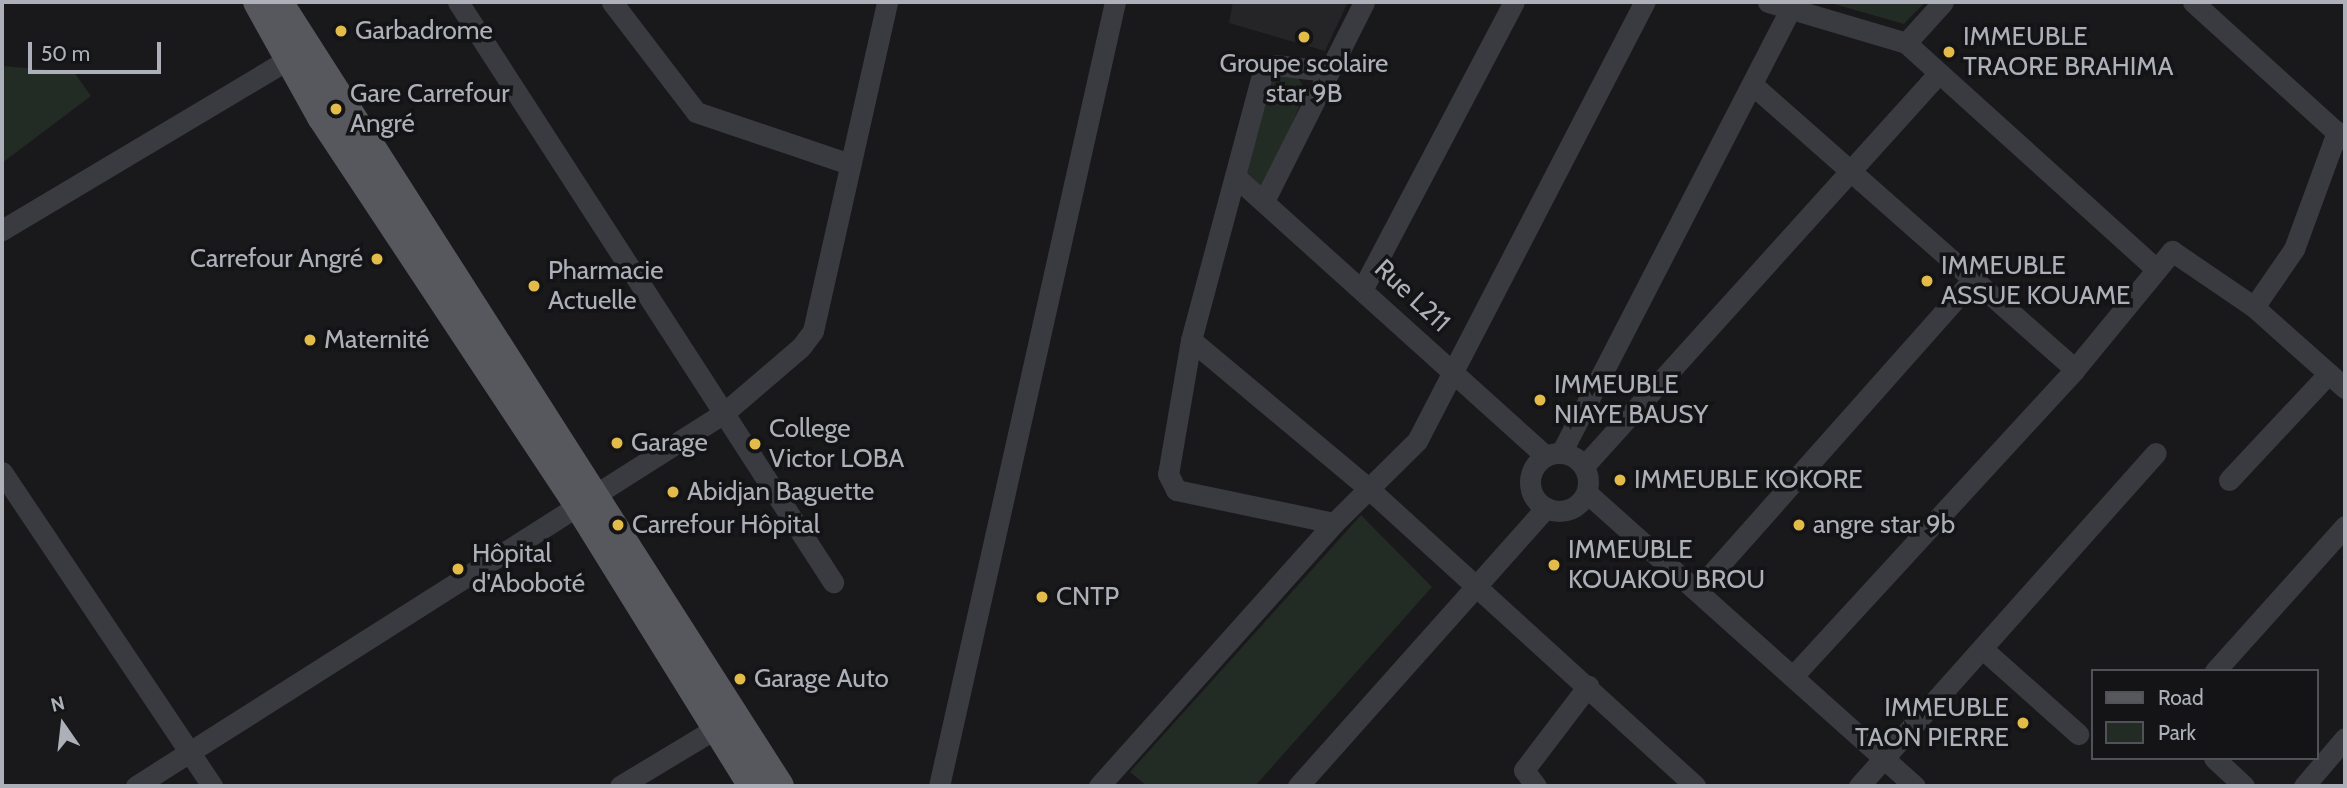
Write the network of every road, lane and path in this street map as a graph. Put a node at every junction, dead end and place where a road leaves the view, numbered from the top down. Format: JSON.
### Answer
{"nodes":[{"id":1,"x":257,"y":2,"type":"edge"},
{"id":2,"x":279,"y":2,"type":"edge"},
{"id":3,"x":458,"y":2,"type":"edge"},
{"id":4,"x":612,"y":2,"type":"edge"},
{"id":5,"x":887,"y":2,"type":"edge"},
{"id":6,"x":1115,"y":2,"type":"edge"},
{"id":7,"x":1364,"y":2,"type":"edge"},
{"id":8,"x":1514,"y":2,"type":"edge"},
{"id":9,"x":1645,"y":2,"type":"edge"},
{"id":10,"x":1768,"y":2,"type":"edge"},
{"id":11,"x":1943,"y":2,"type":"edge"},
{"id":12,"x":2193,"y":2,"type":"edge"},
{"id":13,"x":1791,"y":8,"type":"junction"},
{"id":14,"x":1906,"y":43,"type":"junction"},
{"id":15,"x":296,"y":55,"type":"junction"},
{"id":16,"x":1327,"y":71,"type":"junction"},
{"id":17,"x":1938,"y":74,"type":"junction"},
{"id":18,"x":1754,"y":86,"type":"junction"},
{"id":19,"x":2341,"y":136,"type":"edge"},
{"id":20,"x":850,"y":163,"type":"junction"},
{"id":21,"x":1849,"y":173,"type":"junction"},
{"id":22,"x":1238,"y":179,"type":"junction"},
{"id":23,"x":1265,"y":199,"type":"junction"},
{"id":24,"x":2,"y":230,"type":"edge"},
{"id":25,"x":2156,"y":269,"type":"junction"},
{"id":26,"x":1971,"y":282,"type":"junction"},
{"id":27,"x":1363,"y":288,"type":"junction"},
{"id":28,"x":2255,"y":307,"type":"junction"},
{"id":29,"x":1191,"y":340,"type":"junction"},
{"id":30,"x":2074,"y":369,"type":"junction"},
{"id":31,"x":2329,"y":373,"type":"junction"},
{"id":32,"x":1455,"y":376,"type":"junction"},
{"id":33,"x":2345,"y":388,"type":"edge"},
{"id":34,"x":724,"y":413,"type":"junction"},
{"id":35,"x":2156,"y":453,"type":"dead end"},
{"id":36,"x":1553,"y":455,"type":"junction"},
{"id":37,"x":1584,"y":466,"type":"junction"},
{"id":38,"x":2,"y":472,"type":"edge"},
{"id":39,"x":2229,"y":480,"type":"dead end"},
{"id":40,"x":1369,"y":489,"type":"junction"},
{"id":41,"x":1587,"y":493,"type":"junction"},
{"id":42,"x":588,"y":500,"type":"junction"},
{"id":43,"x":1546,"y":508,"type":"junction"},
{"id":44,"x":1334,"y":523,"type":"junction"},
{"id":45,"x":2345,"y":526,"type":"edge"},
{"id":46,"x":833,"y":582,"type":"dead end"},
{"id":47,"x":1699,"y":588,"type":"junction"},
{"id":48,"x":1477,"y":591,"type":"junction"},
{"id":49,"x":1985,"y":651,"type":"junction"},
{"id":50,"x":2217,"y":669,"type":"edge"},
{"id":51,"x":1794,"y":675,"type":"junction"},
{"id":52,"x":1588,"y":686,"type":"junction"},
{"id":53,"x":716,"y":728,"type":"junction"},
{"id":54,"x":2078,"y":734,"type":"dead end"},
{"id":55,"x":2345,"y":738,"type":"edge"},
{"id":56,"x":190,"y":752,"type":"junction"},
{"id":57,"x":1884,"y":759,"type":"junction"},
{"id":58,"x":2216,"y":760,"type":"edge"},
{"id":59,"x":136,"y":786,"type":"edge"},
{"id":60,"x":212,"y":786,"type":"edge"},
{"id":61,"x":620,"y":786,"type":"edge"},
{"id":62,"x":752,"y":786,"type":"edge"},
{"id":63,"x":780,"y":786,"type":"edge"},
{"id":64,"x":939,"y":786,"type":"edge"},
{"id":65,"x":1099,"y":786,"type":"edge"},
{"id":66,"x":1298,"y":786,"type":"edge"},
{"id":67,"x":1536,"y":786,"type":"edge"},
{"id":68,"x":1695,"y":786,"type":"edge"},
{"id":69,"x":1859,"y":786,"type":"edge"},
{"id":70,"x":1915,"y":786,"type":"edge"},
{"id":71,"x":2244,"y":786,"type":"edge"},
{"id":72,"x":2304,"y":786,"type":"edge"}],
"edges":[{"from":1,"to":15,"type":"main road"},
{"from":2,"to":15,"type":"main road"},
{"from":3,"to":34,"type":"street"},
{"from":4,"to":20,"type":"street"},
{"from":5,"to":20,"type":"street"},
{"from":6,"to":64,"type":"street"},
{"from":7,"to":16,"type":"street"},
{"from":8,"to":27,"type":"street"},
{"from":9,"to":32,"type":"street"},
{"from":10,"to":13,"type":"street"},
{"from":11,"to":14,"type":"street"},
{"from":12,"to":19,"type":"street"},
{"from":13,"to":14,"type":"street"},
{"from":13,"to":18,"type":"street"},
{"from":14,"to":17,"type":"street"},
{"from":15,"to":24,"type":"street"},
{"from":15,"to":42,"type":"main road"},
{"from":16,"to":22,"type":"street"},
{"from":16,"to":23,"type":"street"},
{"from":17,"to":21,"type":"street"},
{"from":17,"to":25,"type":"street"},
{"from":18,"to":21,"type":"street"},
{"from":18,"to":36,"type":"street"},
{"from":19,"to":28,"type":"street"},
{"from":20,"to":34,"type":"street"},
{"from":21,"to":26,"type":"street"},
{"from":21,"to":37,"type":"street"},
{"from":22,"to":23,"type":"street","name":"Rue L211"},
{"from":22,"to":29,"type":"street"},
{"from":23,"to":27,"type":"street","name":"Rue L211"},
{"from":25,"to":28,"type":"street"},
{"from":25,"to":30,"type":"street"},
{"from":26,"to":30,"type":"street"},
{"from":26,"to":47,"type":"street"},
{"from":27,"to":32,"type":"street","name":"Rue L211"},
{"from":28,"to":31,"type":"street"},
{"from":29,"to":40,"type":"street"},
{"from":29,"to":44,"type":"street"},
{"from":30,"to":51,"type":"street"},
{"from":31,"to":33,"type":"street"},
{"from":31,"to":39,"type":"street"},
{"from":32,"to":36,"type":"street","name":"Rue L211"},
{"from":32,"to":40,"type":"street"},
{"from":34,"to":42,"type":"street"},
{"from":34,"to":46,"type":"street"},
{"from":35,"to":49,"type":"street"},
{"from":36,"to":37,"type":"street"},
{"from":36,"to":43,"type":"street"},
{"from":37,"to":41,"type":"street"},
{"from":38,"to":56,"type":"street"},
{"from":40,"to":44,"type":"street"},
{"from":40,"to":48,"type":"street"},
{"from":41,"to":43,"type":"street"},
{"from":41,"to":47,"type":"street"},
{"from":42,"to":53,"type":"main road"},
{"from":42,"to":56,"type":"street"},
{"from":42,"to":63,"type":"main road"},
{"from":43,"to":48,"type":"street"},
{"from":44,"to":65,"type":"street"},
{"from":45,"to":50,"type":"street"},
{"from":47,"to":51,"type":"street"},
{"from":48,"to":52,"type":"street"},
{"from":48,"to":66,"type":"street"},
{"from":49,"to":54,"type":"street"},
{"from":49,"to":57,"type":"street"},
{"from":51,"to":57,"type":"street"},
{"from":52,"to":67,"type":"street"},
{"from":52,"to":68,"type":"street"},
{"from":53,"to":61,"type":"street"},
{"from":53,"to":62,"type":"main road"},
{"from":55,"to":72,"type":"street"},
{"from":56,"to":59,"type":"street"},
{"from":56,"to":60,"type":"street"},
{"from":57,"to":69,"type":"street"},
{"from":57,"to":70,"type":"street"},
{"from":58,"to":71,"type":"street"}]}
